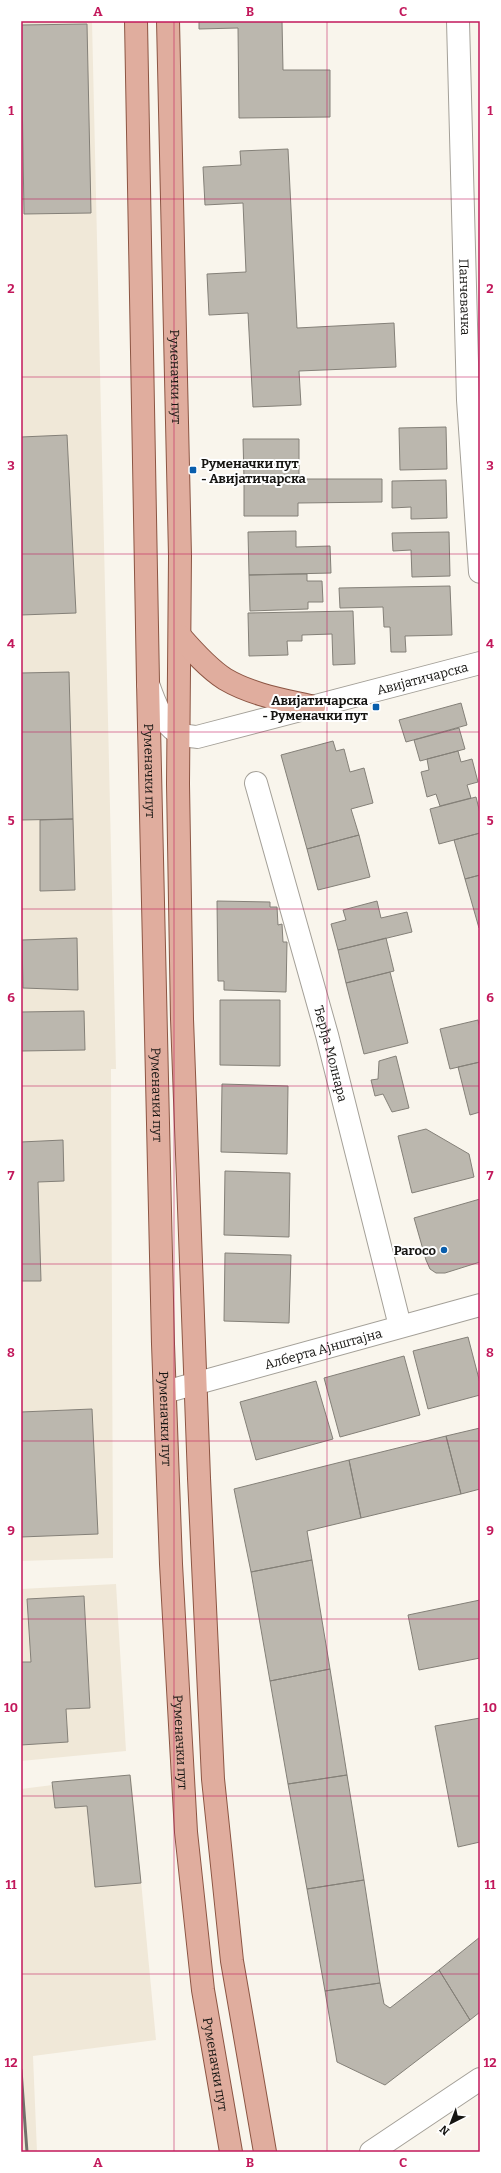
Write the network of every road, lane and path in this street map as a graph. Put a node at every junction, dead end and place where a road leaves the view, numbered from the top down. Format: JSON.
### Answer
{"nodes":[{"id":1,"x":136,"y":21,"type":"edge"},
{"id":2,"x":168,"y":21,"type":"edge"},
{"id":3,"x":458,"y":21,"type":"edge"},
{"id":4,"x":474,"y":400,"type":"edge"},
{"id":5,"x":480,"y":572,"type":"edge"},
{"id":6,"x":180,"y":636,"type":"junction"},
{"id":7,"x":480,"y":663,"type":"edge"},
{"id":8,"x":148,"y":682,"type":"junction"},
{"id":9,"x":314,"y":706,"type":"junction"},
{"id":10,"x":179,"y":734,"type":"junction"},
{"id":11,"x":256,"y":783,"type":"dead end"},
{"id":12,"x":480,"y":1305,"type":"edge"},
{"id":13,"x":400,"y":1326,"type":"junction"},
{"id":14,"x":196,"y":1384,"type":"junction"},
{"id":15,"x":165,"y":1392,"type":"junction"},
{"id":16,"x":480,"y":2079,"type":"edge"},
{"id":17,"x":231,"y":2152,"type":"edge"},
{"id":18,"x":265,"y":2152,"type":"edge"},
{"id":19,"x":371,"y":2152,"type":"edge"}],
"edges":[{"from":1,"to":8,"type":"main road","name":"Руменачки пут"},
{"from":2,"to":6,"type":"main road","name":"Руменачки пут"},
{"from":3,"to":4,"type":"street","name":"Панчевачка"},
{"from":4,"to":5,"type":"street","name":"Панчевачка"},
{"from":6,"to":9,"type":"main road"},
{"from":6,"to":10,"type":"main road","name":"Руменачки пут"},
{"from":7,"to":9,"type":"street","name":"Авијатичарска"},
{"from":8,"to":10,"type":"street","name":"Руменачки пут"},
{"from":8,"to":15,"type":"main road","name":"Руменачки пут"},
{"from":9,"to":10,"type":"street","name":"Авијатичарска"},
{"from":10,"to":14,"type":"main road","name":"Руменачки пут"},
{"from":11,"to":13,"type":"street","name":"Ђерђа Молнара"},
{"from":12,"to":13,"type":"street","name":"Алберта Ајнштајна"},
{"from":13,"to":14,"type":"street","name":"Алберта Ајнштајна"},
{"from":14,"to":15,"type":"street","name":"Алберта Ајнштајна"},
{"from":14,"to":18,"type":"main road","name":"Руменачки пут"},
{"from":15,"to":17,"type":"main road","name":"Руменачки пут"},
{"from":16,"to":19,"type":"street"}]}
